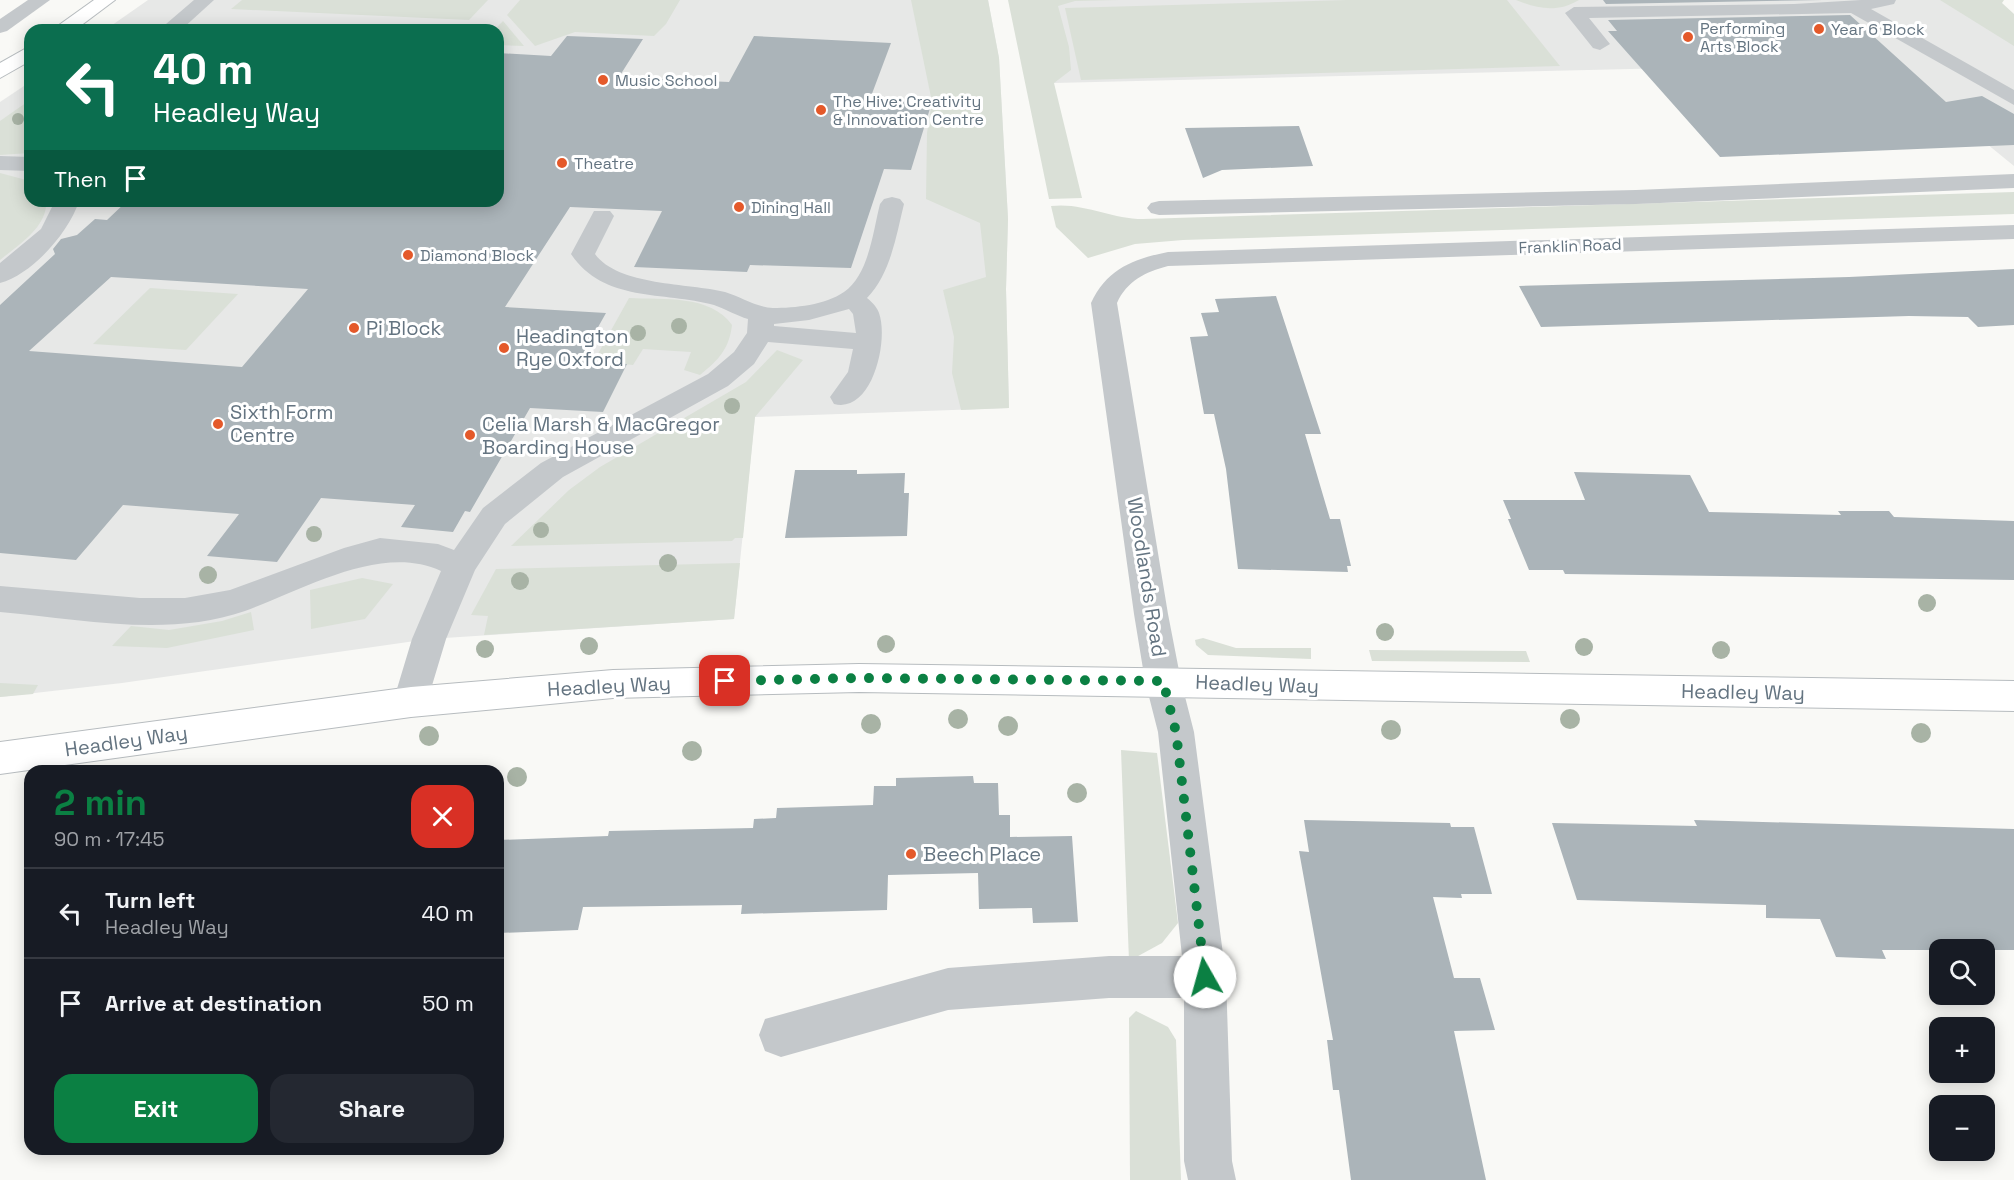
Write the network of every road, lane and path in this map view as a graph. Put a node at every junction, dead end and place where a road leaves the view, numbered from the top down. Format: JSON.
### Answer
{"nodes":[{"id":1,"x":41,"y":0,"type":"edge"},
{"id":2,"x":106,"y":0,"type":"edge"},
{"id":3,"x":205,"y":0,"type":"edge"},
{"id":4,"x":1872,"y":2,"type":"edge"},
{"id":5,"x":71,"y":24,"type":"edge"},
{"id":6,"x":177,"y":24,"type":"edge"},
{"id":7,"x":0,"y":27,"type":"edge"},
{"id":8,"x":1600,"y":44,"type":"dead end"},
{"id":9,"x":24,"y":56,"type":"edge"},
{"id":10,"x":0,"y":72,"type":"edge"},
{"id":11,"x":2014,"y":99,"type":"edge"},
{"id":12,"x":0,"y":163,"type":"edge"},
{"id":13,"x":24,"y":164,"type":"edge"},
{"id":14,"x":2014,"y":181,"type":"edge"},
{"id":15,"x":892,"y":204,"type":"dead end"},
{"id":16,"x":66,"y":207,"type":"edge"},
{"id":17,"x":1159,"y":208,"type":"dead end"},
{"id":18,"x":602,"y":216,"type":"dead end"},
{"id":19,"x":2014,"y":232,"type":"edge"},
{"id":20,"x":1128,"y":270,"type":"joint"},
{"id":21,"x":0,"y":275,"type":"edge"},
{"id":22,"x":853,"y":298,"type":"junction"},
{"id":23,"x":761,"y":324,"type":"junction"},
{"id":24,"x":867,"y":342,"type":"junction"},
{"id":25,"x":844,"y":397,"type":"dead end"},
{"id":26,"x":460,"y":566,"type":"junction"},
{"id":27,"x":0,"y":599,"type":"edge"},
{"id":28,"x":1163,"y":681,"type":"junction"},
{"id":29,"x":2014,"y":696,"type":"edge"},
{"id":30,"x":411,"y":702,"type":"junction"},
{"id":31,"x":0,"y":758,"type":"edge"},
{"id":32,"x":1205,"y":977,"type":"junction"},
{"id":33,"x":781,"y":1035,"type":"dead end"},
{"id":34,"x":1212,"y":1180,"type":"edge"}],
"edges":[{"from":1,"to":7,"type":"street"},
{"from":2,"to":5,"type":"main road"},
{"from":3,"to":6,"type":"street"},
{"from":4,"to":8,"type":"street"},
{"from":4,"to":11,"type":"street"},
{"from":9,"to":10,"type":"main road"},
{"from":12,"to":13,"type":"street"},
{"from":14,"to":17,"type":"street"},
{"from":15,"to":22,"type":"street"},
{"from":16,"to":21,"type":"street"},
{"from":18,"to":23,"type":"street"},
{"from":19,"to":20,"type":"street","name":"Franklin Road"},
{"from":20,"to":28,"type":"street","name":"Woodlands Road"},
{"from":22,"to":23,"type":"street"},
{"from":22,"to":24,"type":"street"},
{"from":23,"to":24,"type":"street"},
{"from":23,"to":26,"type":"street"},
{"from":24,"to":25,"type":"street"},
{"from":26,"to":27,"type":"street"},
{"from":26,"to":30,"type":"street"},
{"from":28,"to":29,"type":"main road","name":"Headley Way"},
{"from":28,"to":30,"type":"main road","name":"Headley Way"},
{"from":28,"to":32,"type":"street","name":"Woodlands Road"},
{"from":30,"to":31,"type":"main road","name":"Headley Way"},
{"from":32,"to":33,"type":"street"},
{"from":32,"to":34,"type":"street","name":"Woodlands Road"}]}
